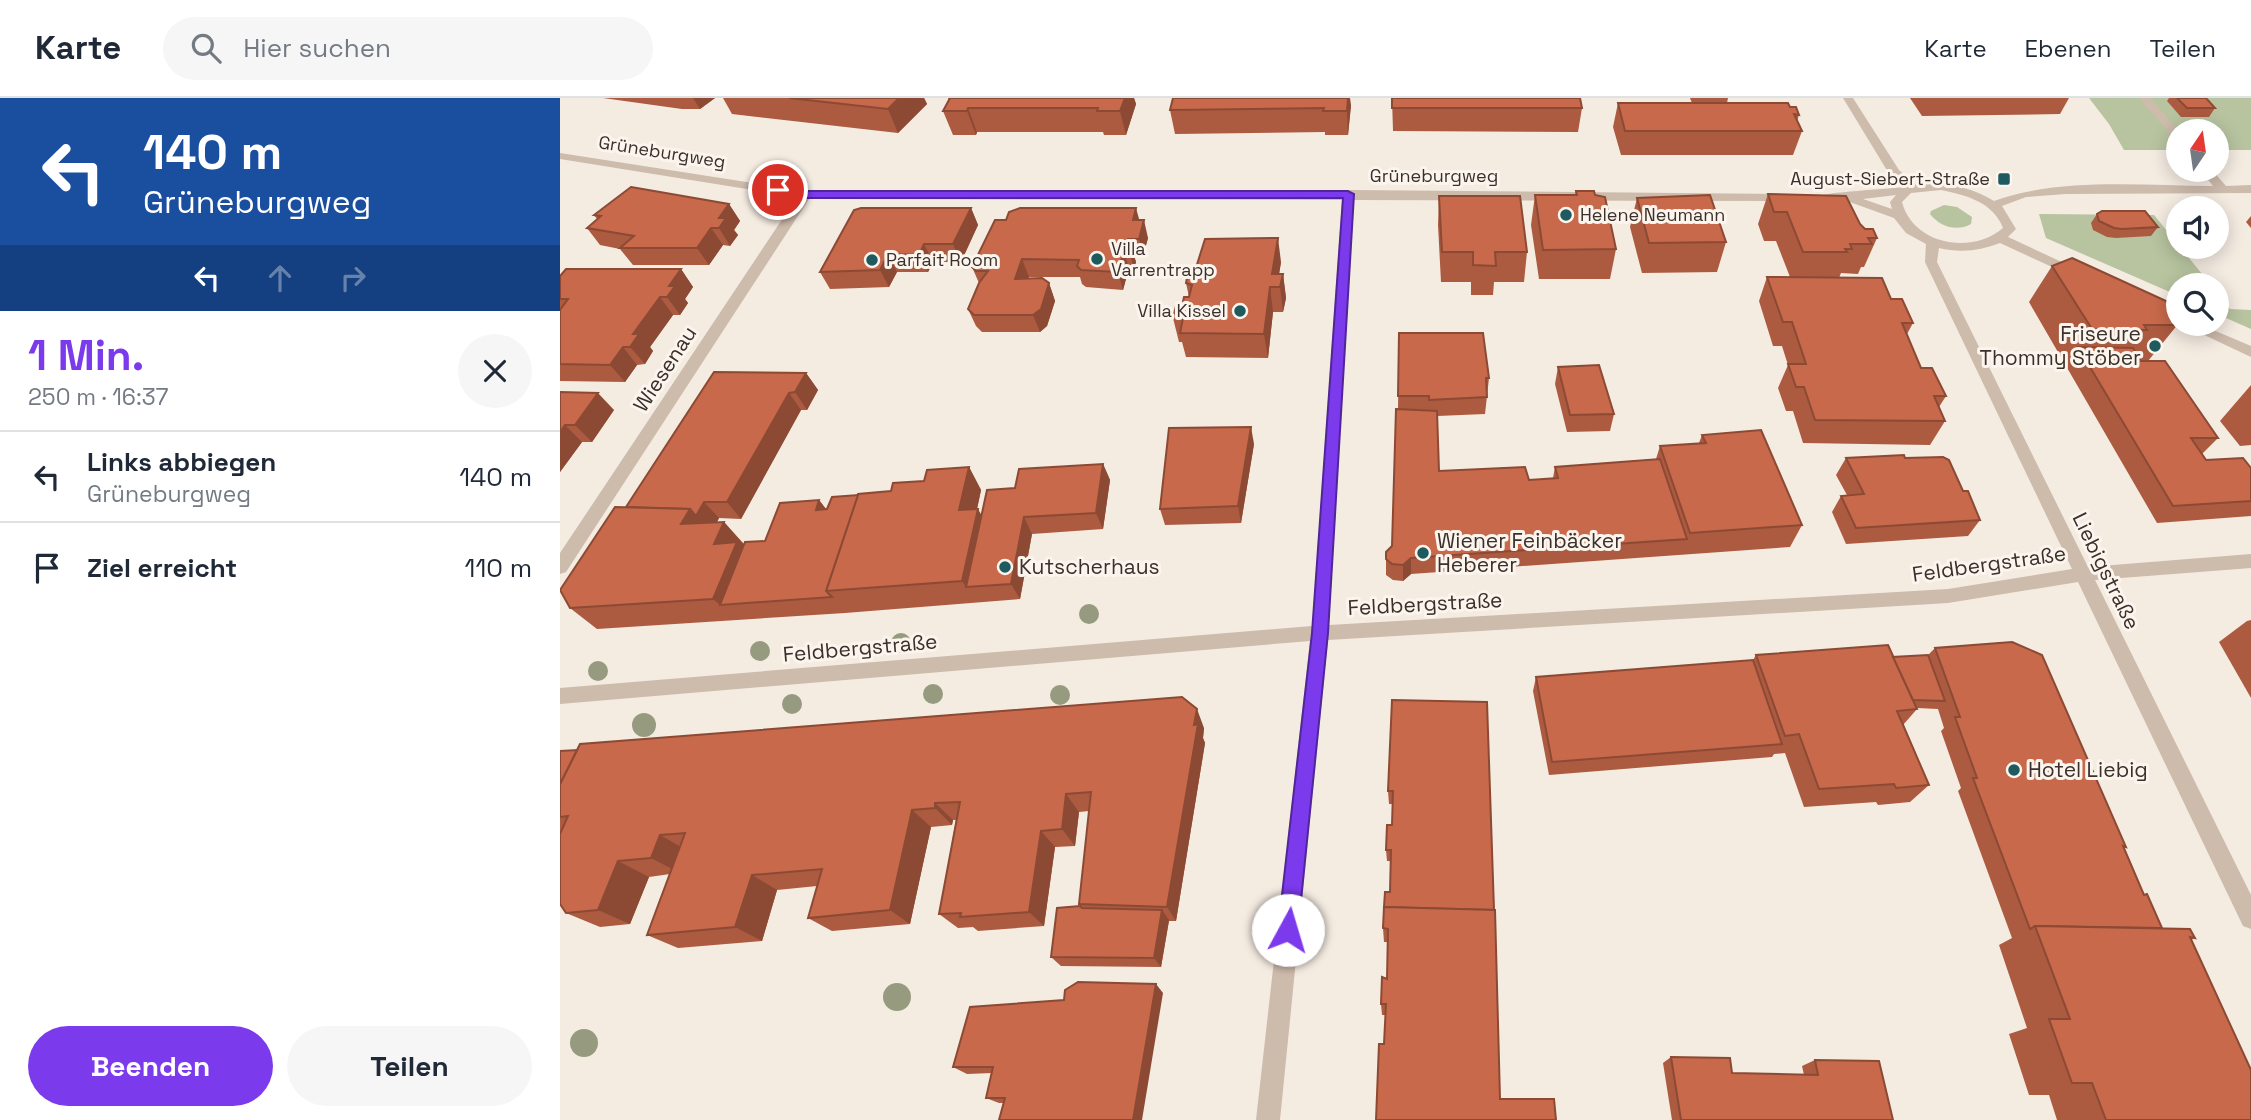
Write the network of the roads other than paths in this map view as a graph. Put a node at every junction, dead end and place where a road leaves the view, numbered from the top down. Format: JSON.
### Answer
{"nodes":[{"id":1,"x":1848,"y":98,"type":"edge"},
{"id":2,"x":2144,"y":98,"type":"edge"},
{"id":3,"x":2166,"y":123,"type":"edge"},
{"id":4,"x":560,"y":156,"type":"edge"},
{"id":5,"x":2217,"y":182,"type":"edge"},
{"id":6,"x":2223,"y":189,"type":"junction"},
{"id":7,"x":2251,"y":189,"type":"edge"},
{"id":8,"x":1910,"y":190,"type":"junction"},
{"id":9,"x":1348,"y":194,"type":"junction"},
{"id":10,"x":805,"y":195,"type":"junction"},
{"id":11,"x":1802,"y":197,"type":"edge"},
{"id":12,"x":1816,"y":197,"type":"edge"},
{"id":13,"x":1849,"y":197,"type":"junction"},
{"id":14,"x":1994,"y":205,"type":"junction"},
{"id":15,"x":1896,"y":215,"type":"junction"},
{"id":16,"x":2002,"y":239,"type":"junction"},
{"id":17,"x":1933,"y":242,"type":"junction"},
{"id":18,"x":2094,"y":282,"type":"edge"},
{"id":19,"x":2215,"y":336,"type":"edge"},
{"id":20,"x":2251,"y":352,"type":"edge"},
{"id":21,"x":2251,"y":561,"type":"edge"},
{"id":22,"x":560,"y":567,"type":"edge"},
{"id":23,"x":2082,"y":575,"type":"junction"},
{"id":24,"x":1320,"y":633,"type":"junction"},
{"id":25,"x":560,"y":695,"type":"edge"},
{"id":26,"x":2251,"y":918,"type":"edge"},
{"id":27,"x":1268,"y":1120,"type":"edge"}],
"edges":[{"from":1,"to":8,"type":"street"},
{"from":2,"to":3,"type":"street"},
{"from":4,"to":10,"type":"street","name":"Grüneburgweg"},
{"from":5,"to":6,"type":"street"},
{"from":6,"to":7,"type":"street"},
{"from":6,"to":14,"type":"street"},
{"from":8,"to":13,"type":"street"},
{"from":8,"to":14,"type":"street"},
{"from":8,"to":15,"type":"street"},
{"from":9,"to":10,"type":"street","name":"Grüneburgweg"},
{"from":9,"to":11,"type":"street","name":"Grüneburgweg"},
{"from":9,"to":24,"type":"street"},
{"from":10,"to":22,"type":"street","name":"Wiesenau"},
{"from":12,"to":13,"type":"street"},
{"from":13,"to":15,"type":"street"},
{"from":14,"to":16,"type":"street"},
{"from":15,"to":17,"type":"street"},
{"from":16,"to":17,"type":"street"},
{"from":16,"to":18,"type":"street"},
{"from":17,"to":23,"type":"street","name":"Liebigstraße"},
{"from":19,"to":20,"type":"street"},
{"from":21,"to":23,"type":"street","name":"Feldbergstraße"},
{"from":23,"to":24,"type":"street","name":"Feldbergstraße"},
{"from":23,"to":26,"type":"street","name":"Liebigstraße"},
{"from":24,"to":25,"type":"street","name":"Feldbergstraße"},
{"from":24,"to":27,"type":"street"}]}
